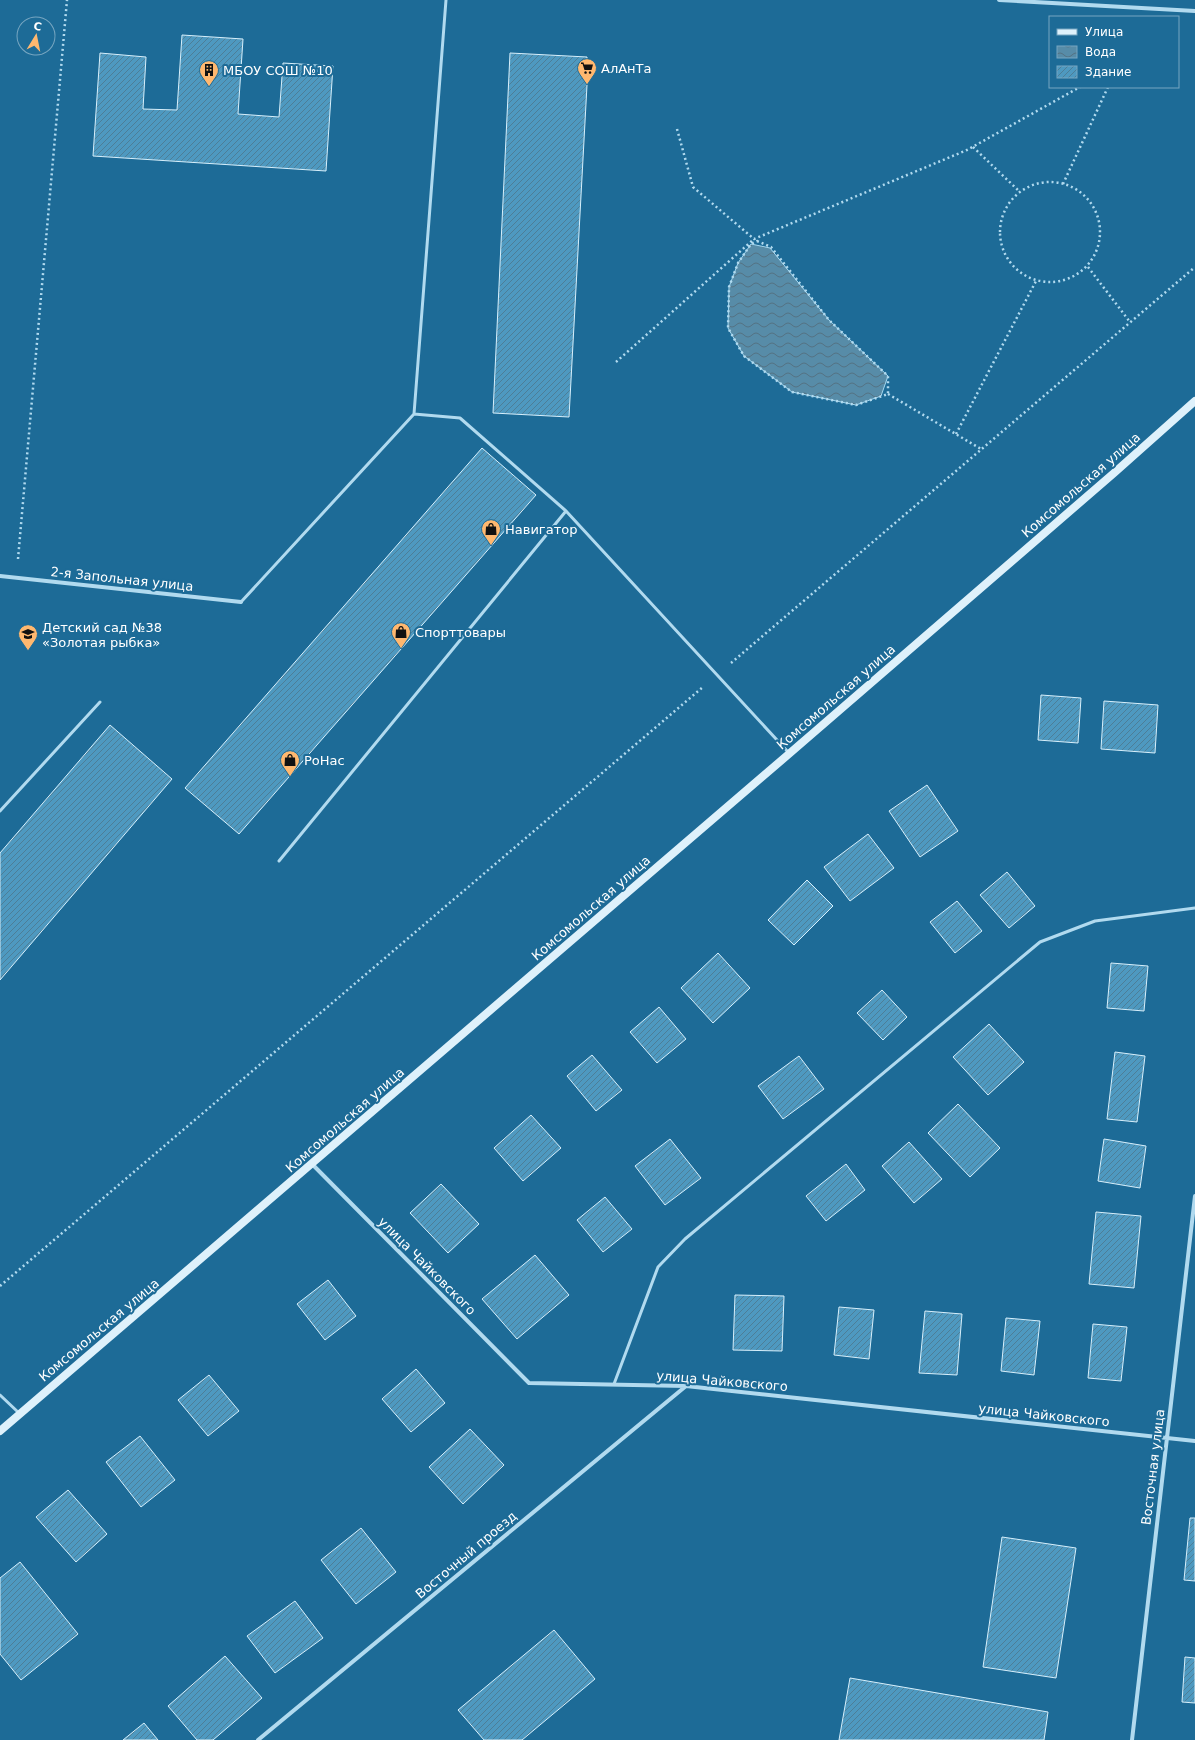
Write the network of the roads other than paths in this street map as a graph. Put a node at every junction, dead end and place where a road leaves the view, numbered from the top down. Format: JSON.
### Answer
{"nodes":[{"id":1,"x":446,"y":0,"type":"edge"},
{"id":2,"x":999,"y":0,"type":"edge"},
{"id":3,"x":1195,"y":11,"type":"edge"},
{"id":4,"x":1195,"y":401,"type":"edge"},
{"id":5,"x":414,"y":414,"type":"junction"},
{"id":6,"x":566,"y":511,"type":"junction"},
{"id":7,"x":0,"y":576,"type":"edge"},
{"id":8,"x":241,"y":602,"type":"joint"},
{"id":9,"x":100,"y":702,"type":"dead end"},
{"id":10,"x":790,"y":753,"type":"junction"},
{"id":11,"x":0,"y":811,"type":"edge"},
{"id":12,"x":279,"y":861,"type":"dead end"},
{"id":13,"x":1195,"y":908,"type":"edge"},
{"id":14,"x":312,"y":1164,"type":"junction"},
{"id":15,"x":1195,"y":1196,"type":"edge"},
{"id":16,"x":614,"y":1384,"type":"junction"},
{"id":17,"x":686,"y":1386,"type":"junction"},
{"id":18,"x":0,"y":1395,"type":"edge"},
{"id":19,"x":20,"y":1413,"type":"junction"},
{"id":20,"x":0,"y":1431,"type":"edge"},
{"id":21,"x":1166,"y":1439,"type":"junction"},
{"id":22,"x":1195,"y":1441,"type":"edge"},
{"id":23,"x":258,"y":1740,"type":"edge"},
{"id":24,"x":1132,"y":1740,"type":"edge"}],
"edges":[{"from":1,"to":5,"type":"lane"},
{"from":2,"to":3,"type":"street"},
{"from":4,"to":10,"type":"main road","name":"Комсомольская улица"},
{"from":5,"to":6,"type":"lane"},
{"from":5,"to":8,"type":"lane"},
{"from":6,"to":10,"type":"lane"},
{"from":6,"to":12,"type":"lane"},
{"from":7,"to":8,"type":"street","name":"2-я Запольная улица"},
{"from":9,"to":11,"type":"lane"},
{"from":10,"to":14,"type":"main road","name":"Комсомольская улица"},
{"from":13,"to":16,"type":"lane"},
{"from":14,"to":16,"type":"street","name":"улица Чайковского"},
{"from":14,"to":19,"type":"main road","name":"Комсомольская улица"},
{"from":15,"to":21,"type":"street","name":"Восточная улица"},
{"from":16,"to":17,"type":"street","name":"улица Чайковского"},
{"from":17,"to":21,"type":"street","name":"улица Чайковского"},
{"from":17,"to":23,"type":"street","name":"Восточный проезд"},
{"from":18,"to":19,"type":"lane"},
{"from":19,"to":20,"type":"main road","name":"Комсомольская улица"},
{"from":21,"to":22,"type":"street","name":"улица Чайковского"},
{"from":21,"to":24,"type":"street","name":"Восточная улица"}]}
